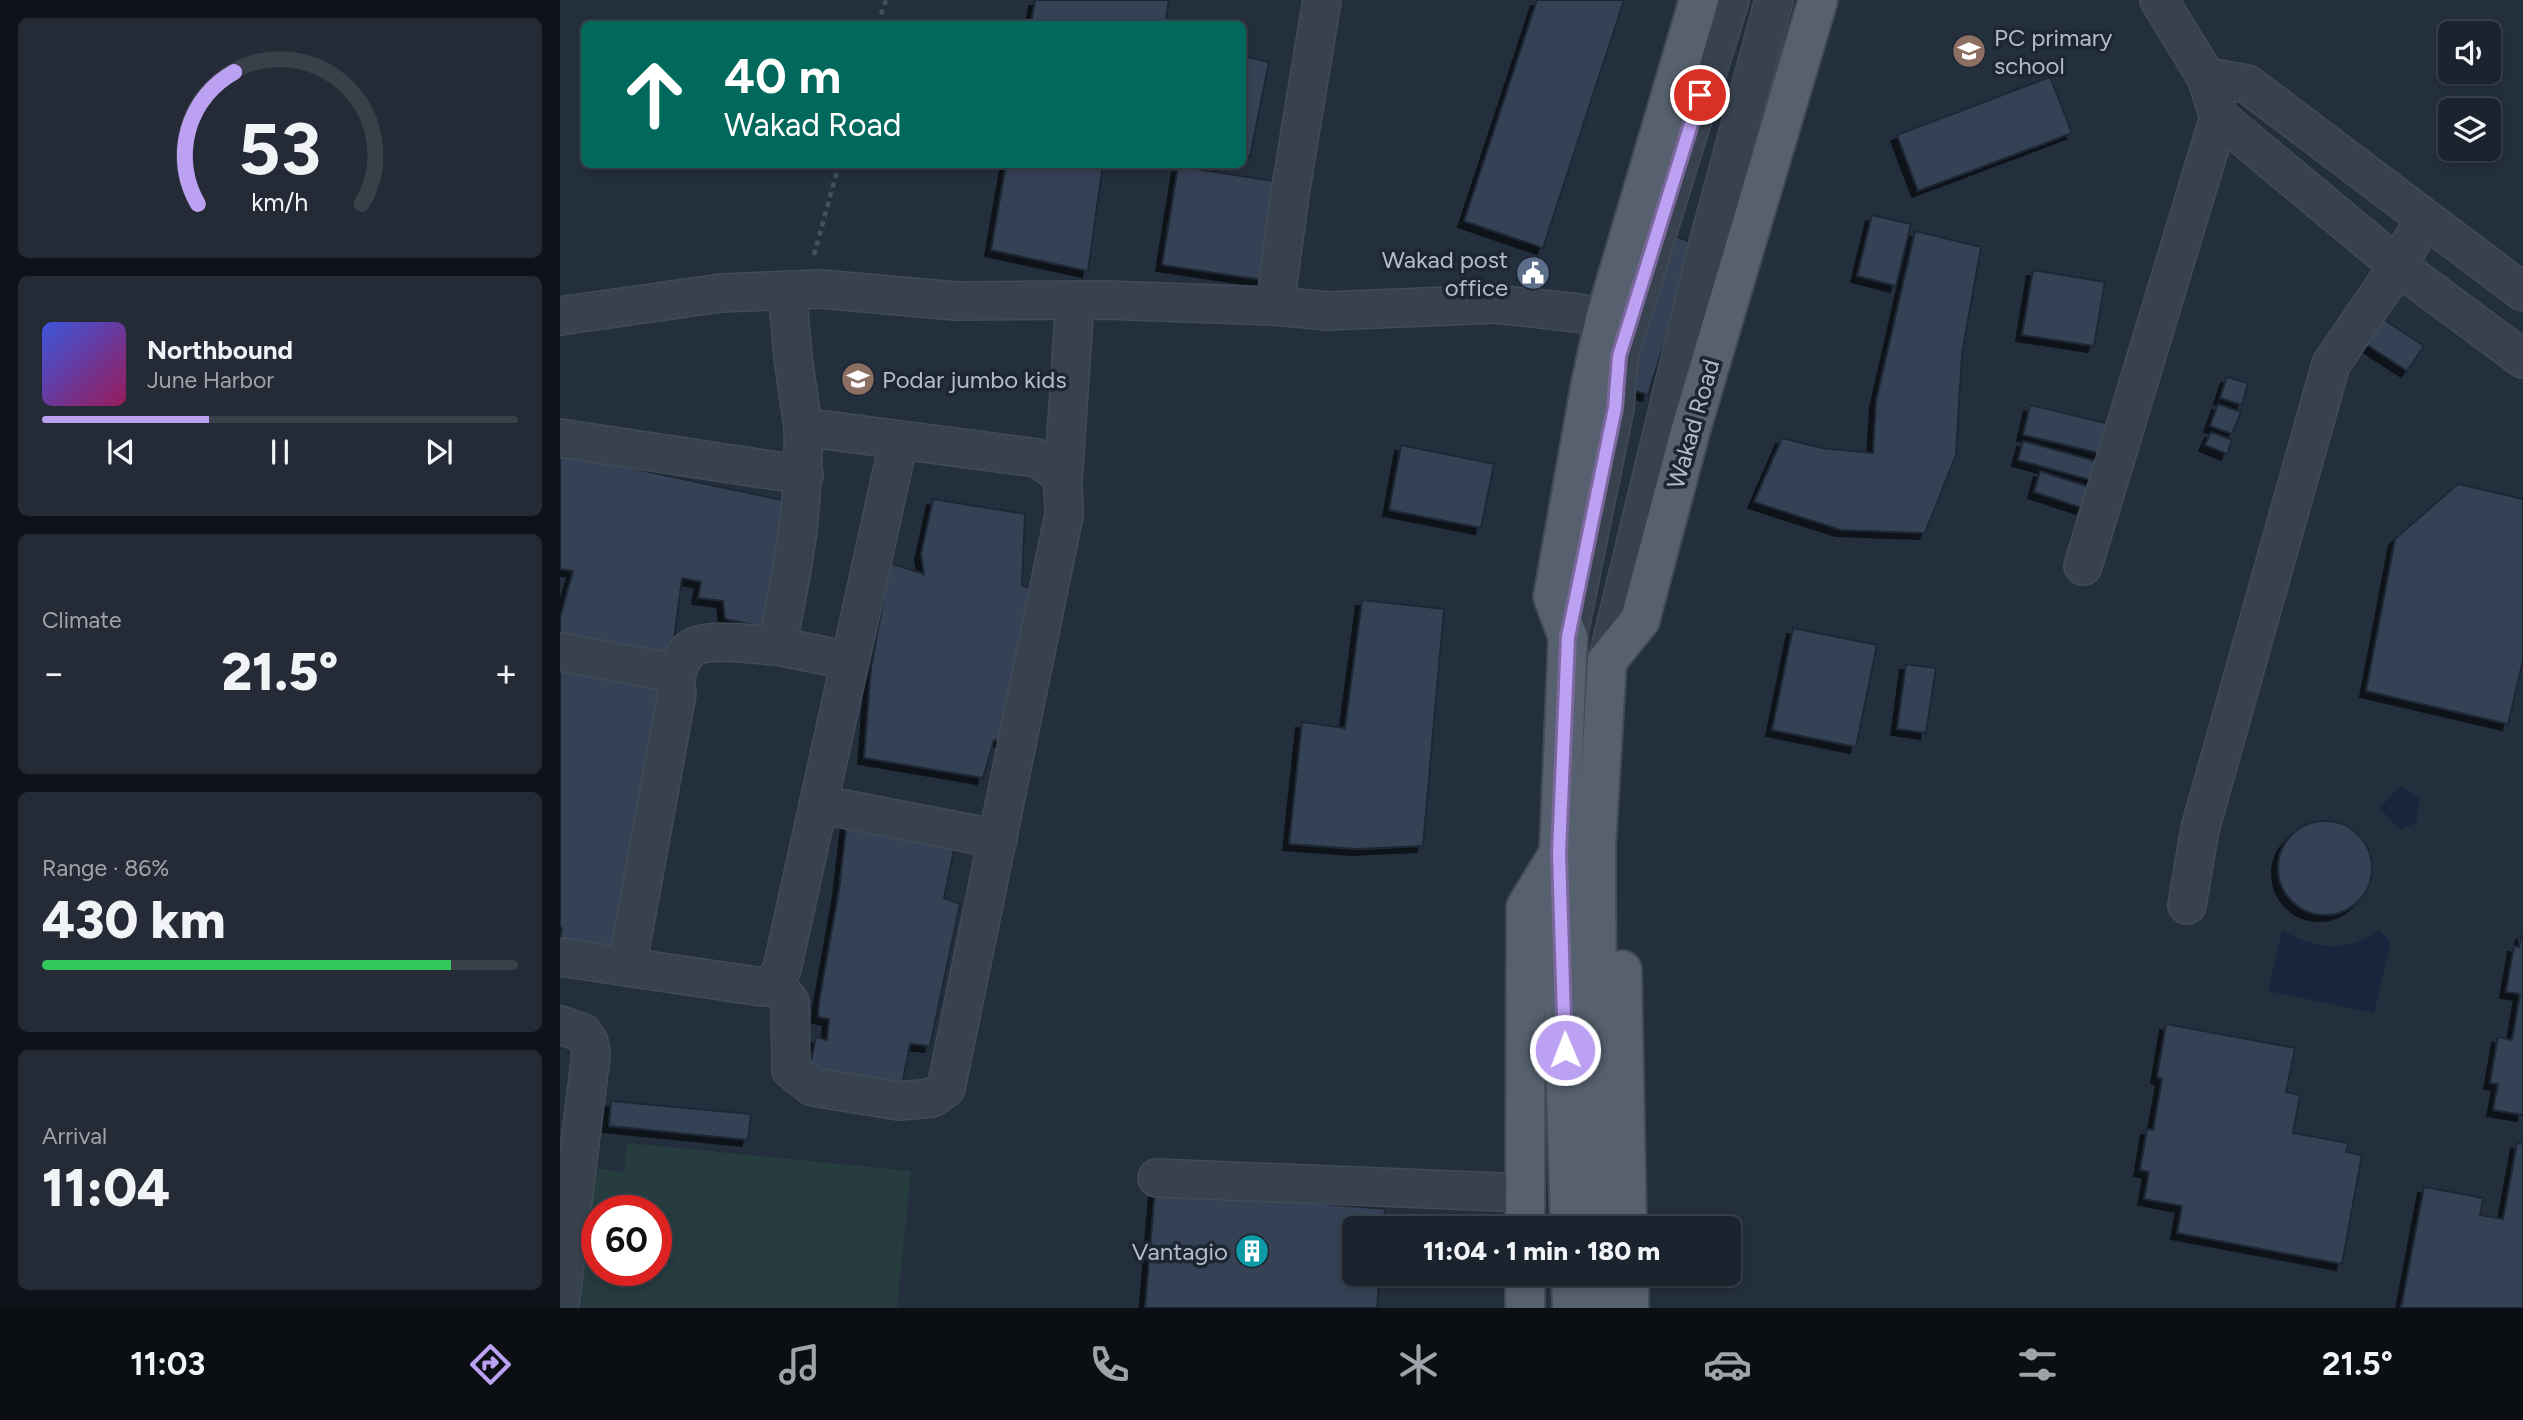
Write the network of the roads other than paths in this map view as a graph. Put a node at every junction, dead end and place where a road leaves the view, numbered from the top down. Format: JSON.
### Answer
{"nodes":[{"id":1,"x":1322,"y":0,"type":"edge"},
{"id":2,"x":1699,"y":0,"type":"edge"},
{"id":3,"x":1730,"y":0,"type":"edge"},
{"id":4,"x":1774,"y":0,"type":"edge"},
{"id":5,"x":1818,"y":0,"type":"edge"},
{"id":6,"x":2159,"y":0,"type":"edge"},
{"id":7,"x":2206,"y":77,"type":"junction"},
{"id":8,"x":2219,"y":117,"type":"junction"},
{"id":9,"x":2424,"y":219,"type":"junction"},
{"id":10,"x":2398,"y":266,"type":"junction"},
{"id":11,"x":796,"y":290,"type":"junction"},
{"id":12,"x":2523,"y":292,"type":"edge"},
{"id":13,"x":1075,"y":300,"type":"junction"},
{"id":14,"x":1275,"y":306,"type":"junction"},
{"id":15,"x":560,"y":316,"type":"edge"},
{"id":16,"x":1605,"y":319,"type":"junction"},
{"id":17,"x":2523,"y":359,"type":"edge"},
{"id":18,"x":803,"y":427,"type":"junction"},
{"id":19,"x":560,"y":438,"type":"edge"},
{"id":20,"x":899,"y":440,"type":"junction"},
{"id":21,"x":804,"y":475,"type":"junction"},
{"id":22,"x":1063,"y":481,"type":"junction"},
{"id":23,"x":2083,"y":566,"type":"dead end"},
{"id":24,"x":1568,"y":637,"type":"junction"},
{"id":25,"x":777,"y":646,"type":"junction"},
{"id":26,"x":560,"y":652,"type":"edge"},
{"id":27,"x":850,"y":661,"type":"junction"},
{"id":28,"x":1607,"y":661,"type":"junction"},
{"id":29,"x":675,"y":681,"type":"junction"},
{"id":30,"x":818,"y":804,"type":"junction"},
{"id":31,"x":998,"y":839,"type":"junction"},
{"id":32,"x":1596,"y":847,"type":"junction"},
{"id":33,"x":1559,"y":853,"type":"junction"},
{"id":34,"x":2188,"y":905,"type":"dead end"},
{"id":35,"x":1579,"y":946,"type":"junction"},
{"id":36,"x":560,"y":957,"type":"edge"},
{"id":37,"x":627,"y":967,"type":"junction"},
{"id":38,"x":775,"y":982,"type":"junction"},
{"id":39,"x":560,"y":1026,"type":"edge"},
{"id":40,"x":1157,"y":1178,"type":"dead end"},
{"id":41,"x":1525,"y":1211,"type":"edge"},
{"id":42,"x":1570,"y":1216,"type":"edge"},
{"id":43,"x":1597,"y":1216,"type":"edge"},
{"id":44,"x":1628,"y":1216,"type":"edge"},
{"id":45,"x":1525,"y":1286,"type":"edge"},
{"id":46,"x":1571,"y":1286,"type":"edge"},
{"id":47,"x":1599,"y":1286,"type":"edge"},
{"id":48,"x":1629,"y":1286,"type":"edge"},
{"id":49,"x":560,"y":1303,"type":"edge"},
{"id":50,"x":1525,"y":1308,"type":"edge"},
{"id":51,"x":1572,"y":1308,"type":"edge"},
{"id":52,"x":1600,"y":1308,"type":"edge"},
{"id":53,"x":1629,"y":1308,"type":"edge"}],
"edges":[{"from":1,"to":14,"type":"street"},
{"from":2,"to":16,"type":"main road"},
{"from":3,"to":24,"type":"street"},
{"from":4,"to":28,"type":"street"},
{"from":5,"to":28,"type":"main road","name":"Wakad Road"},
{"from":6,"to":7,"type":"street"},
{"from":7,"to":8,"type":"street"},
{"from":7,"to":9,"type":"street"},
{"from":8,"to":10,"type":"street"},
{"from":8,"to":23,"type":"street"},
{"from":9,"to":10,"type":"street"},
{"from":9,"to":12,"type":"street"},
{"from":10,"to":17,"type":"street"},
{"from":10,"to":34,"type":"street"},
{"from":11,"to":13,"type":"street"},
{"from":11,"to":15,"type":"street"},
{"from":11,"to":18,"type":"street"},
{"from":13,"to":14,"type":"street"},
{"from":13,"to":22,"type":"street"},
{"from":14,"to":16,"type":"street"},
{"from":16,"to":24,"type":"main road"},
{"from":18,"to":20,"type":"street"},
{"from":18,"to":21,"type":"street"},
{"from":19,"to":21,"type":"street"},
{"from":20,"to":22,"type":"street"},
{"from":20,"to":27,"type":"street"},
{"from":21,"to":25,"type":"street"},
{"from":22,"to":31,"type":"street"},
{"from":24,"to":33,"type":"main road"},
{"from":25,"to":27,"type":"street"},
{"from":25,"to":29,"type":"street"},
{"from":26,"to":29,"type":"street"},
{"from":27,"to":30,"type":"street"},
{"from":28,"to":32,"type":"main road"},
{"from":29,"to":37,"type":"street"},
{"from":30,"to":31,"type":"street"},
{"from":30,"to":38,"type":"street"},
{"from":31,"to":38,"type":"street"},
{"from":32,"to":35,"type":"main road"},
{"from":32,"to":44,"type":"main road"},
{"from":33,"to":35,"type":"main road"},
{"from":33,"to":41,"type":"main road"},
{"from":35,"to":42,"type":"main road"},
{"from":35,"to":43,"type":"main road"},
{"from":36,"to":37,"type":"street"},
{"from":37,"to":38,"type":"street"},
{"from":39,"to":49,"type":"street"},
{"from":40,"to":41,"type":"street"},
{"from":45,"to":50,"type":"main road"},
{"from":46,"to":51,"type":"main road"},
{"from":47,"to":52,"type":"main road"},
{"from":48,"to":53,"type":"main road"}]}
